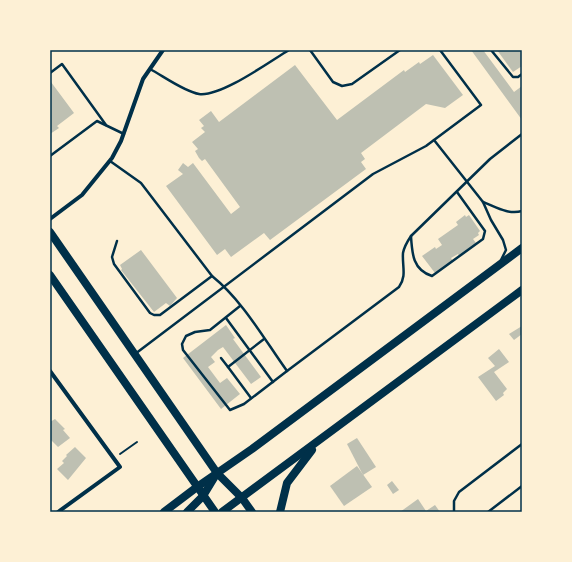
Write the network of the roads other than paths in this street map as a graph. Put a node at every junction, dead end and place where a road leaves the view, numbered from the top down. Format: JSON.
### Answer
{"nodes":[{"id":1,"x":163,"y":50,"type":"edge"},
{"id":2,"x":289,"y":50,"type":"edge"},
{"id":3,"x":310,"y":50,"type":"edge"},
{"id":4,"x":400,"y":50,"type":"edge"},
{"id":5,"x":440,"y":50,"type":"edge"},
{"id":6,"x":491,"y":50,"type":"edge"},
{"id":7,"x":150,"y":68,"type":"junction"},
{"id":8,"x":50,"y":73,"type":"edge"},
{"id":9,"x":522,"y":74,"type":"edge"},
{"id":10,"x":106,"y":125,"type":"junction"},
{"id":11,"x":124,"y":134,"type":"junction"},
{"id":12,"x":522,"y":134,"type":"edge"},
{"id":13,"x":434,"y":140,"type":"junction"},
{"id":14,"x":50,"y":156,"type":"edge"},
{"id":15,"x":110,"y":161,"type":"junction"},
{"id":16,"x":468,"y":182,"type":"junction"},
{"id":17,"x":457,"y":192,"type":"junction"},
{"id":18,"x":483,"y":202,"type":"junction"},
{"id":19,"x":522,"y":211,"type":"edge"},
{"id":20,"x":50,"y":219,"type":"edge"},
{"id":21,"x":50,"y":232,"type":"edge"},
{"id":22,"x":411,"y":236,"type":"junction"},
{"id":23,"x":117,"y":241,"type":"dead end"},
{"id":24,"x":522,"y":248,"type":"edge"},
{"id":25,"x":500,"y":264,"type":"junction"},
{"id":26,"x":50,"y":276,"type":"edge"},
{"id":27,"x":212,"y":276,"type":"junction"},
{"id":28,"x":225,"y":286,"type":"junction"},
{"id":29,"x":522,"y":290,"type":"edge"},
{"id":30,"x":240,"y":306,"type":"junction"},
{"id":31,"x":226,"y":318,"type":"junction"},
{"id":32,"x":264,"y":339,"type":"junction"},
{"id":33,"x":250,"y":350,"type":"junction"},
{"id":34,"x":134,"y":355,"type":"junction"},
{"id":35,"x":221,"y":358,"type":"dead end"},
{"id":36,"x":228,"y":367,"type":"junction"},
{"id":37,"x":50,"y":371,"type":"edge"},
{"id":38,"x":287,"y":371,"type":"junction"},
{"id":39,"x":273,"y":382,"type":"junction"},
{"id":40,"x":251,"y":398,"type":"junction"},
{"id":41,"x":318,"y":442,"type":"junction"},
{"id":42,"x":522,"y":444,"type":"edge"},
{"id":43,"x":217,"y":473,"type":"junction"},
{"id":44,"x":522,"y":486,"type":"edge"},
{"id":45,"x":197,"y":487,"type":"junction"},
{"id":46,"x":203,"y":496,"type":"junction"},
{"id":47,"x":242,"y":498,"type":"junction"},
{"id":48,"x":58,"y":512,"type":"edge"},
{"id":49,"x":164,"y":512,"type":"edge"},
{"id":50,"x":187,"y":512,"type":"edge"},
{"id":51,"x":215,"y":512,"type":"edge"},
{"id":52,"x":222,"y":512,"type":"edge"},
{"id":53,"x":252,"y":512,"type":"edge"},
{"id":54,"x":280,"y":512,"type":"edge"},
{"id":55,"x":454,"y":512,"type":"edge"},
{"id":56,"x":488,"y":512,"type":"edge"}],
"edges":[{"from":1,"to":7,"type":"street"},
{"from":2,"to":7,"type":"lane"},
{"from":3,"to":4,"type":"lane"},
{"from":5,"to":13,"type":"lane"},
{"from":6,"to":9,"type":"lane"},
{"from":7,"to":11,"type":"street"},
{"from":8,"to":10,"type":"lane"},
{"from":10,"to":11,"type":"lane"},
{"from":10,"to":14,"type":"lane"},
{"from":11,"to":15,"type":"street"},
{"from":12,"to":16,"type":"lane"},
{"from":13,"to":16,"type":"lane"},
{"from":13,"to":28,"type":"lane"},
{"from":15,"to":20,"type":"street"},
{"from":15,"to":27,"type":"lane"},
{"from":16,"to":17,"type":"lane"},
{"from":16,"to":18,"type":"lane"},
{"from":17,"to":22,"type":"lane"},
{"from":17,"to":22,"type":"lane"},
{"from":18,"to":19,"type":"lane"},
{"from":18,"to":25,"type":"lane"},
{"from":21,"to":34,"type":"main road"},
{"from":22,"to":38,"type":"lane"},
{"from":23,"to":27,"type":"lane"},
{"from":24,"to":25,"type":"main road"},
{"from":25,"to":43,"type":"main road"},
{"from":26,"to":45,"type":"main road"},
{"from":27,"to":28,"type":"lane"},
{"from":28,"to":30,"type":"lane"},
{"from":28,"to":34,"type":"lane"},
{"from":29,"to":41,"type":"main road"},
{"from":30,"to":31,"type":"lane"},
{"from":30,"to":32,"type":"lane"},
{"from":31,"to":33,"type":"lane"},
{"from":31,"to":40,"type":"lane"},
{"from":32,"to":33,"type":"lane"},
{"from":32,"to":38,"type":"lane"},
{"from":33,"to":36,"type":"lane"},
{"from":33,"to":39,"type":"lane"},
{"from":34,"to":43,"type":"main road"},
{"from":35,"to":36,"type":"lane"},
{"from":36,"to":40,"type":"lane"},
{"from":37,"to":48,"type":"street"},
{"from":38,"to":39,"type":"lane"},
{"from":39,"to":40,"type":"lane"},
{"from":41,"to":47,"type":"main road"},
{"from":41,"to":54,"type":"main road"},
{"from":42,"to":55,"type":"lane"},
{"from":43,"to":45,"type":"main road"},
{"from":43,"to":46,"type":"main road"},
{"from":43,"to":47,"type":"main road"},
{"from":44,"to":56,"type":"lane"},
{"from":45,"to":46,"type":"main road"},
{"from":45,"to":49,"type":"main road"},
{"from":46,"to":50,"type":"main road"},
{"from":46,"to":51,"type":"main road"},
{"from":47,"to":52,"type":"main road"},
{"from":47,"to":53,"type":"main road"}]}
